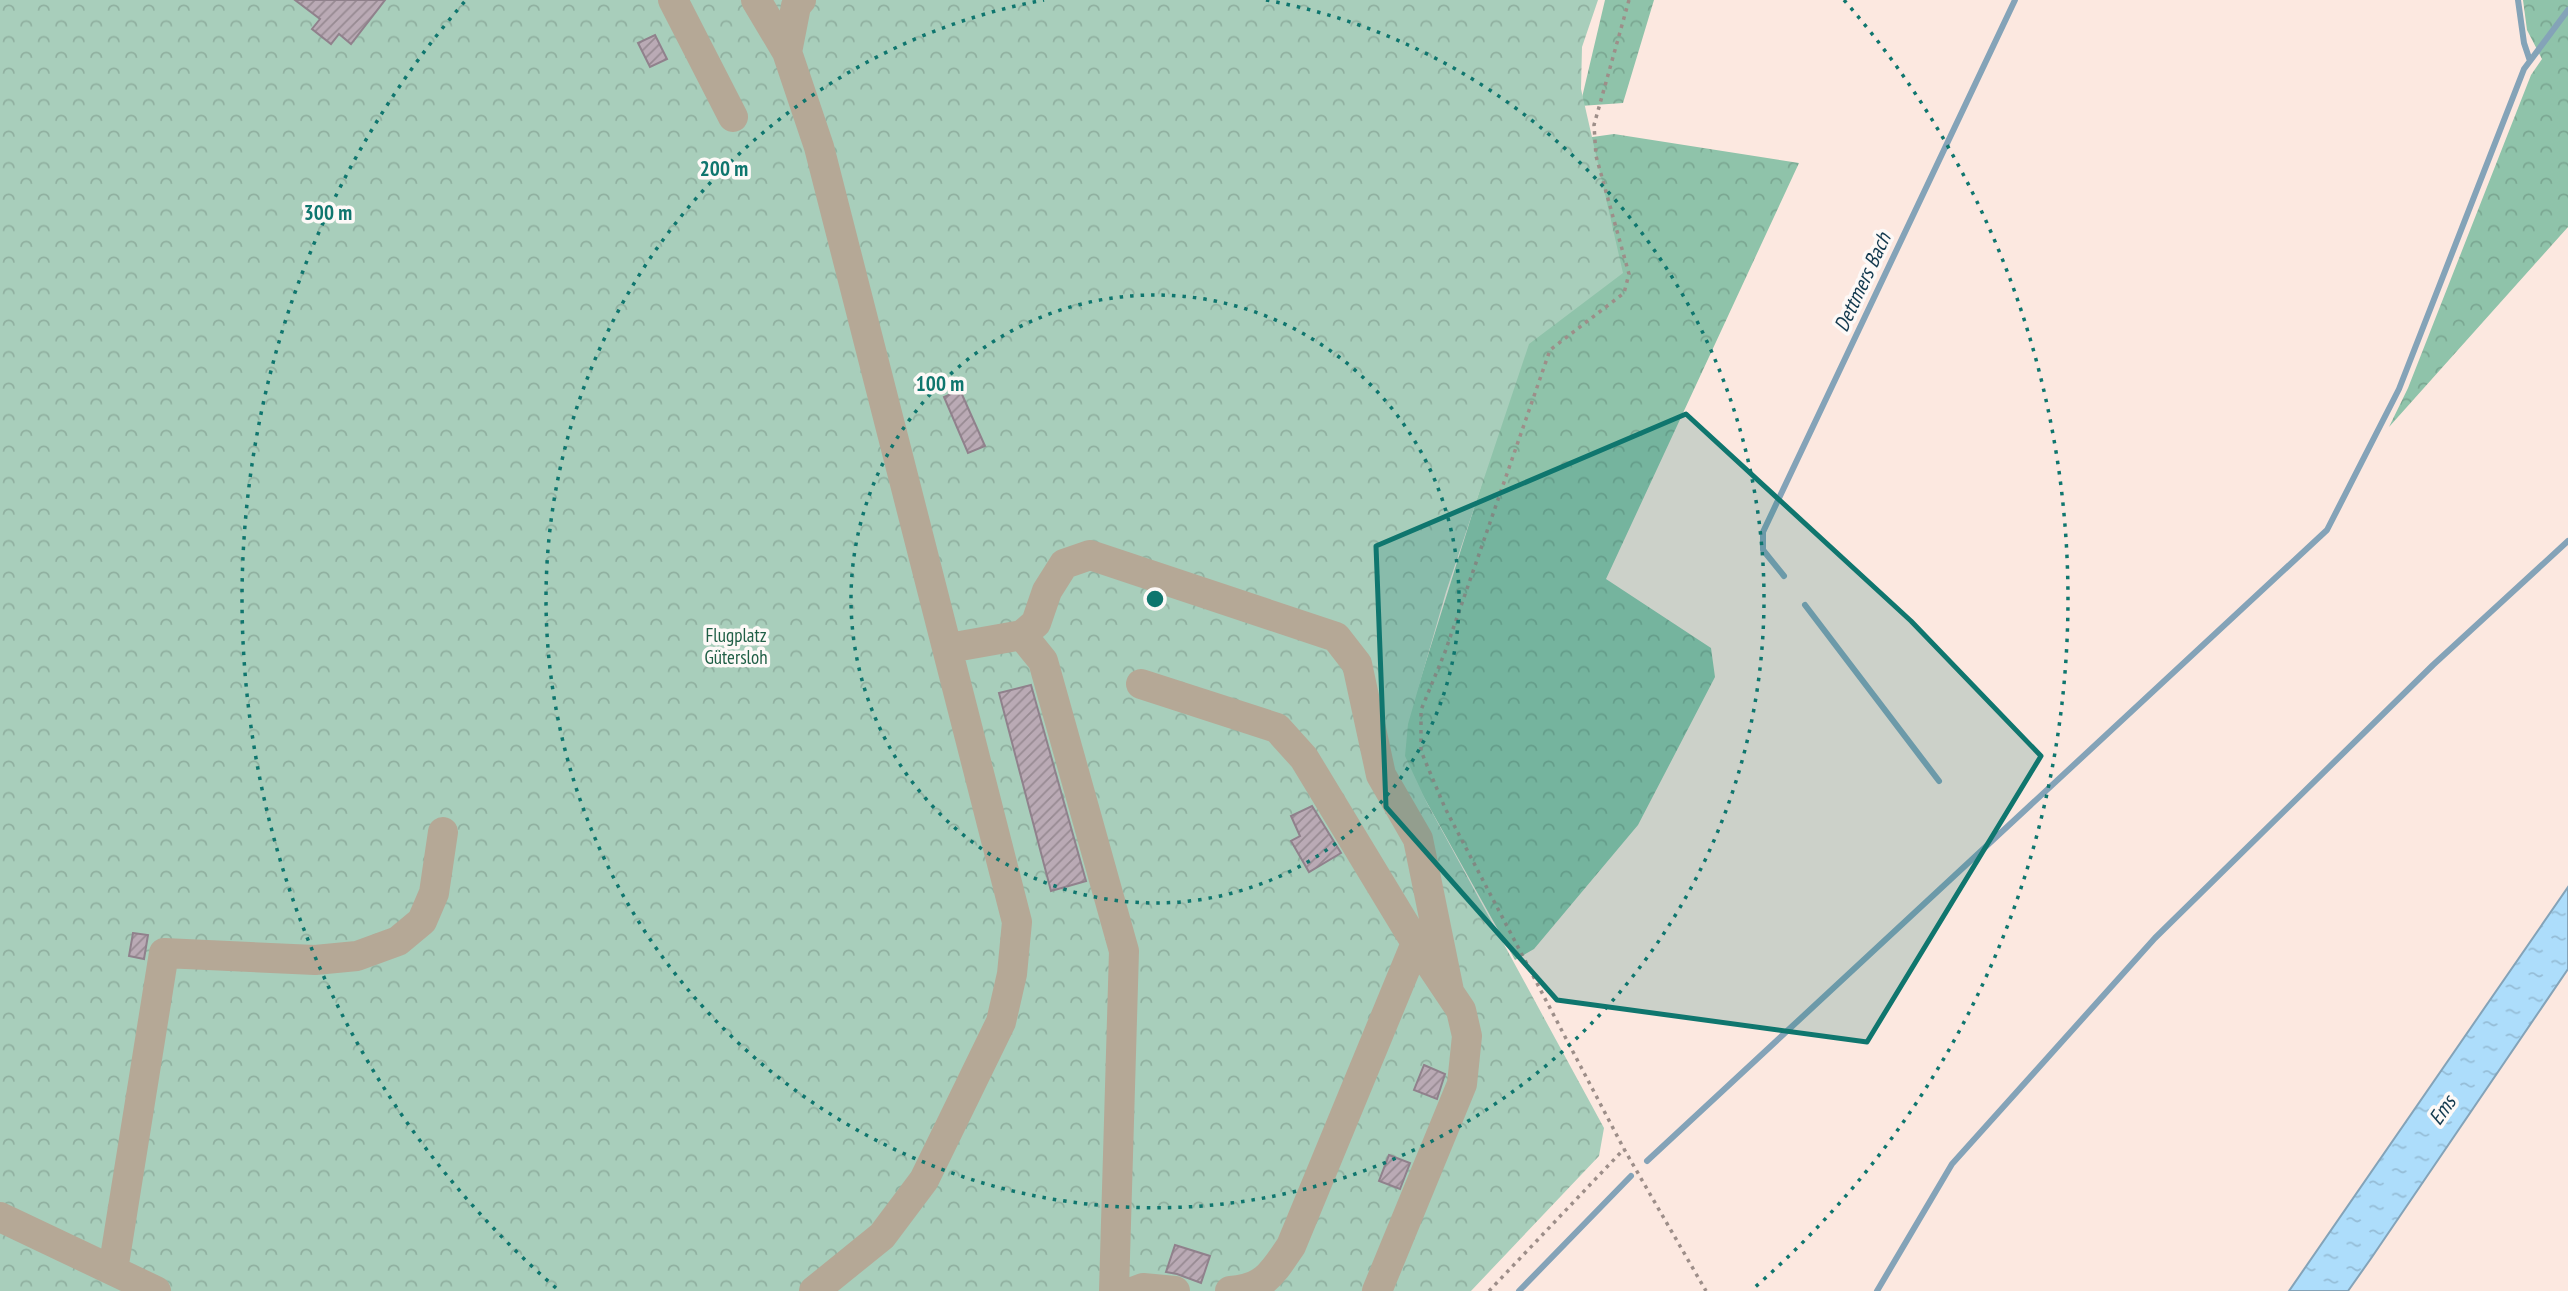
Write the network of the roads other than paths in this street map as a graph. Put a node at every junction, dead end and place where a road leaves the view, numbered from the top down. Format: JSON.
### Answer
{"nodes":[{"id":1,"x":673,"y":0,"type":"edge"},
{"id":2,"x":756,"y":0,"type":"edge"},
{"id":3,"x":801,"y":0,"type":"edge"},
{"id":4,"x":787,"y":52,"type":"junction"},
{"id":5,"x":733,"y":117,"type":"dead end"},
{"id":6,"x":1022,"y":635,"type":"junction"},
{"id":7,"x":949,"y":648,"type":"junction"},
{"id":8,"x":1141,"y":684,"type":"dead end"},
{"id":9,"x":443,"y":832,"type":"dead end"},
{"id":10,"x":1416,"y":943,"type":"junction"},
{"id":11,"x":1449,"y":991,"type":"junction"},
{"id":12,"x":0,"y":1217,"type":"edge"},
{"id":13,"x":113,"y":1270,"type":"junction"},
{"id":14,"x":156,"y":1291,"type":"edge"},
{"id":15,"x":814,"y":1291,"type":"edge"},
{"id":16,"x":1114,"y":1291,"type":"edge"},
{"id":17,"x":1135,"y":1291,"type":"edge"},
{"id":18,"x":1175,"y":1291,"type":"edge"},
{"id":19,"x":1230,"y":1291,"type":"edge"},
{"id":20,"x":1377,"y":1291,"type":"edge"}],
"edges":[{"from":1,"to":5,"type":"lane"},
{"from":2,"to":4,"type":"lane"},
{"from":3,"to":4,"type":"lane"},
{"from":4,"to":7,"type":"lane"},
{"from":6,"to":7,"type":"lane"},
{"from":6,"to":11,"type":"lane"},
{"from":6,"to":16,"type":"lane"},
{"from":7,"to":15,"type":"lane"},
{"from":8,"to":10,"type":"lane"},
{"from":9,"to":13,"type":"lane"},
{"from":10,"to":11,"type":"lane"},
{"from":10,"to":19,"type":"lane"},
{"from":11,"to":20,"type":"lane"},
{"from":12,"to":13,"type":"lane"},
{"from":13,"to":14,"type":"lane"},
{"from":17,"to":18,"type":"lane"}]}
